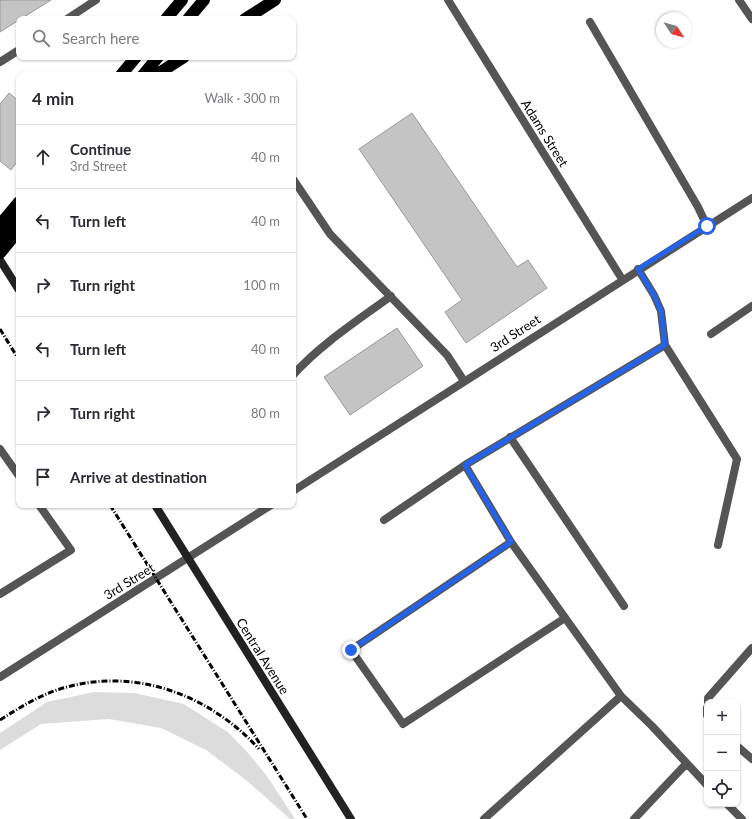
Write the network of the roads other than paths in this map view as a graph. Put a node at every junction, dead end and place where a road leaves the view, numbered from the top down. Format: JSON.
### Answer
{"nodes":[{"id":1,"x":96,"y":0,"type":"edge"},
{"id":2,"x":182,"y":0,"type":"edge"},
{"id":3,"x":204,"y":0,"type":"edge"},
{"id":4,"x":275,"y":0,"type":"edge"},
{"id":5,"x":448,"y":0,"type":"edge"},
{"id":6,"x":739,"y":0,"type":"edge"},
{"id":7,"x":72,"y":16,"type":"edge"},
{"id":8,"x":169,"y":16,"type":"edge"},
{"id":9,"x":191,"y":16,"type":"edge"},
{"id":10,"x":250,"y":16,"type":"edge"},
{"id":11,"x":752,"y":19,"type":"edge"},
{"id":12,"x":590,"y":22,"type":"dead end"},
{"id":13,"x":16,"y":52,"type":"edge"},
{"id":14,"x":134,"y":60,"type":"edge"},
{"id":15,"x":156,"y":60,"type":"edge"},
{"id":16,"x":179,"y":60,"type":"edge"},
{"id":17,"x":0,"y":62,"type":"edge"},
{"id":18,"x":124,"y":72,"type":"edge"},
{"id":19,"x":146,"y":72,"type":"edge"},
{"id":20,"x":161,"y":72,"type":"edge"},
{"id":21,"x":296,"y":183,"type":"edge"},
{"id":22,"x":752,"y":198,"type":"edge"},
{"id":23,"x":16,"y":206,"type":"edge"},
{"id":24,"x":16,"y":219,"type":"edge"},
{"id":25,"x":0,"y":225,"type":"edge"},
{"id":26,"x":707,"y":226,"type":"junction"},
{"id":27,"x":16,"y":234,"type":"edge"},
{"id":28,"x":0,"y":239,"type":"edge"},
{"id":29,"x":0,"y":253,"type":"edge"},
{"id":30,"x":0,"y":260,"type":"edge"},
{"id":31,"x":638,"y":269,"type":"junction"},
{"id":32,"x":622,"y":279,"type":"junction"},
{"id":33,"x":16,"y":285,"type":"edge"},
{"id":34,"x":391,"y":296,"type":"junction"},
{"id":35,"x":752,"y":306,"type":"edge"},
{"id":36,"x":711,"y":334,"type":"dead end"},
{"id":37,"x":665,"y":345,"type":"junction"},
{"id":38,"x":296,"y":372,"type":"edge"},
{"id":39,"x":464,"y":381,"type":"junction"},
{"id":40,"x":510,"y":437,"type":"junction"},
{"id":41,"x":0,"y":449,"type":"edge"},
{"id":42,"x":465,"y":465,"type":"junction"},
{"id":43,"x":16,"y":472,"type":"edge"},
{"id":44,"x":296,"y":489,"type":"edge"},
{"id":45,"x":41,"y":508,"type":"edge"},
{"id":46,"x":157,"y":508,"type":"edge"},
{"id":47,"x":266,"y":508,"type":"edge"},
{"id":48,"x":384,"y":520,"type":"dead end"},
{"id":49,"x":511,"y":542,"type":"junction"},
{"id":50,"x":718,"y":546,"type":"dead end"},
{"id":51,"x":188,"y":558,"type":"junction"},
{"id":52,"x":0,"y":594,"type":"edge"},
{"id":53,"x":624,"y":606,"type":"dead end"},
{"id":54,"x":565,"y":618,"type":"junction"},
{"id":55,"x":752,"y":648,"type":"edge"},
{"id":56,"x":0,"y":677,"type":"edge"},
{"id":57,"x":621,"y":696,"type":"junction"},
{"id":58,"x":708,"y":699,"type":"edge"},
{"id":59,"x":740,"y":749,"type":"edge"},
{"id":60,"x":752,"y":759,"type":"edge"},
{"id":61,"x":686,"y":764,"type":"junction"},
{"id":62,"x":704,"y":782,"type":"edge"},
{"id":63,"x":730,"y":807,"type":"edge"},
{"id":64,"x":351,"y":819,"type":"edge"},
{"id":65,"x":484,"y":819,"type":"edge"},
{"id":66,"x":634,"y":819,"type":"edge"},
{"id":67,"x":742,"y":819,"type":"edge"}],
"edges":[{"from":1,"to":7,"type":"street"},
{"from":2,"to":8,"type":"highway"},
{"from":3,"to":9,"type":"highway"},
{"from":4,"to":10,"type":"highway"},
{"from":5,"to":32,"type":"street","name":"Adams Street"},
{"from":6,"to":11,"type":"street"},
{"from":12,"to":26,"type":"street"},
{"from":13,"to":17,"type":"street"},
{"from":14,"to":18,"type":"highway"},
{"from":15,"to":19,"type":"highway"},
{"from":16,"to":20,"type":"highway"},
{"from":21,"to":34,"type":"street"},
{"from":22,"to":26,"type":"street","name":"3rd Street"},
{"from":23,"to":25,"type":"highway"},
{"from":24,"to":28,"type":"highway"},
{"from":26,"to":31,"type":"street","name":"3rd Street"},
{"from":27,"to":29,"type":"highway"},
{"from":30,"to":33,"type":"main road"},
{"from":31,"to":32,"type":"street","name":"3rd Street"},
{"from":31,"to":37,"type":"street"},
{"from":32,"to":39,"type":"street","name":"3rd Street"},
{"from":34,"to":38,"type":"street"},
{"from":34,"to":39,"type":"street"},
{"from":35,"to":36,"type":"street"},
{"from":37,"to":40,"type":"street"},
{"from":37,"to":50,"type":"street"},
{"from":39,"to":44,"type":"street","name":"3rd Street"},
{"from":40,"to":42,"type":"street"},
{"from":40,"to":53,"type":"street"},
{"from":41,"to":43,"type":"street"},
{"from":42,"to":48,"type":"street"},
{"from":42,"to":49,"type":"street"},
{"from":45,"to":52,"type":"street"},
{"from":46,"to":51,"type":"main road","name":"Central Avenue"},
{"from":47,"to":51,"type":"street","name":"3rd Street"},
{"from":49,"to":54,"type":"street"},
{"from":49,"to":54,"type":"street"},
{"from":51,"to":56,"type":"street","name":"3rd Street"},
{"from":51,"to":64,"type":"main road","name":"Central Avenue"},
{"from":54,"to":57,"type":"street"},
{"from":55,"to":58,"type":"street"},
{"from":57,"to":61,"type":"street"},
{"from":57,"to":65,"type":"street"},
{"from":59,"to":60,"type":"street"},
{"from":61,"to":62,"type":"street"},
{"from":61,"to":66,"type":"street"},
{"from":63,"to":67,"type":"street"}]}
